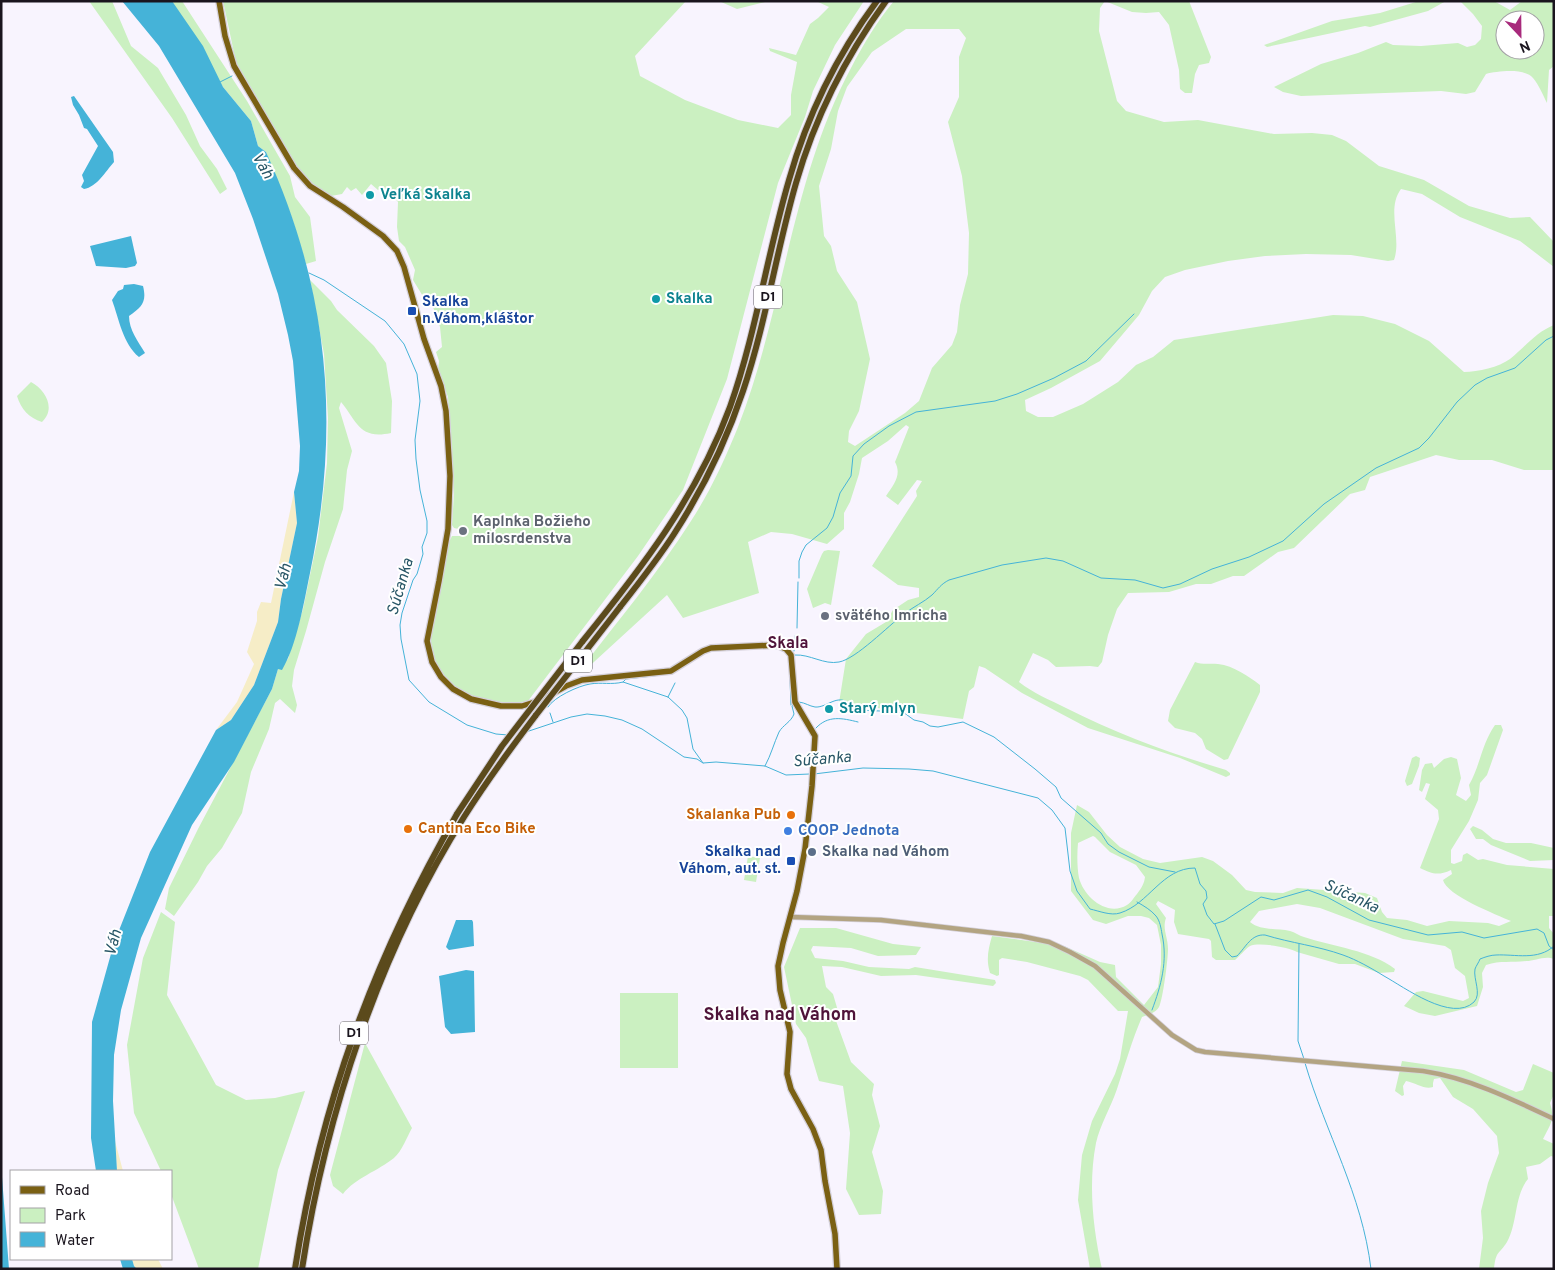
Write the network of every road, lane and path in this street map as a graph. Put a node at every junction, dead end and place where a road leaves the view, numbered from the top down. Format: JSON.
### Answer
{"nodes":[{"id":1,"x":219,"y":1,"type":"edge"},
{"id":2,"x":877,"y":1,"type":"edge"},
{"id":3,"x":886,"y":1,"type":"edge"},
{"id":4,"x":460,"y":816,"type":"junction"},
{"id":5,"x":790,"y":916,"type":"junction"},
{"id":6,"x":1554,"y":1119,"type":"edge"},
{"id":7,"x":295,"y":1269,"type":"edge"},
{"id":8,"x":302,"y":1269,"type":"edge"},
{"id":9,"x":837,"y":1269,"type":"edge"}],
"edges":[{"from":1,"to":5,"type":"main road"},
{"from":2,"to":4,"type":"highway","number":"D1","bridge":true},
{"from":3,"to":4,"type":"highway","number":"D1","bridge":true},
{"from":4,"to":7,"type":"highway","number":"D1"},
{"from":4,"to":8,"type":"highway","number":"D1"},
{"from":5,"to":6,"type":"street"},
{"from":5,"to":9,"type":"main road"}]}
